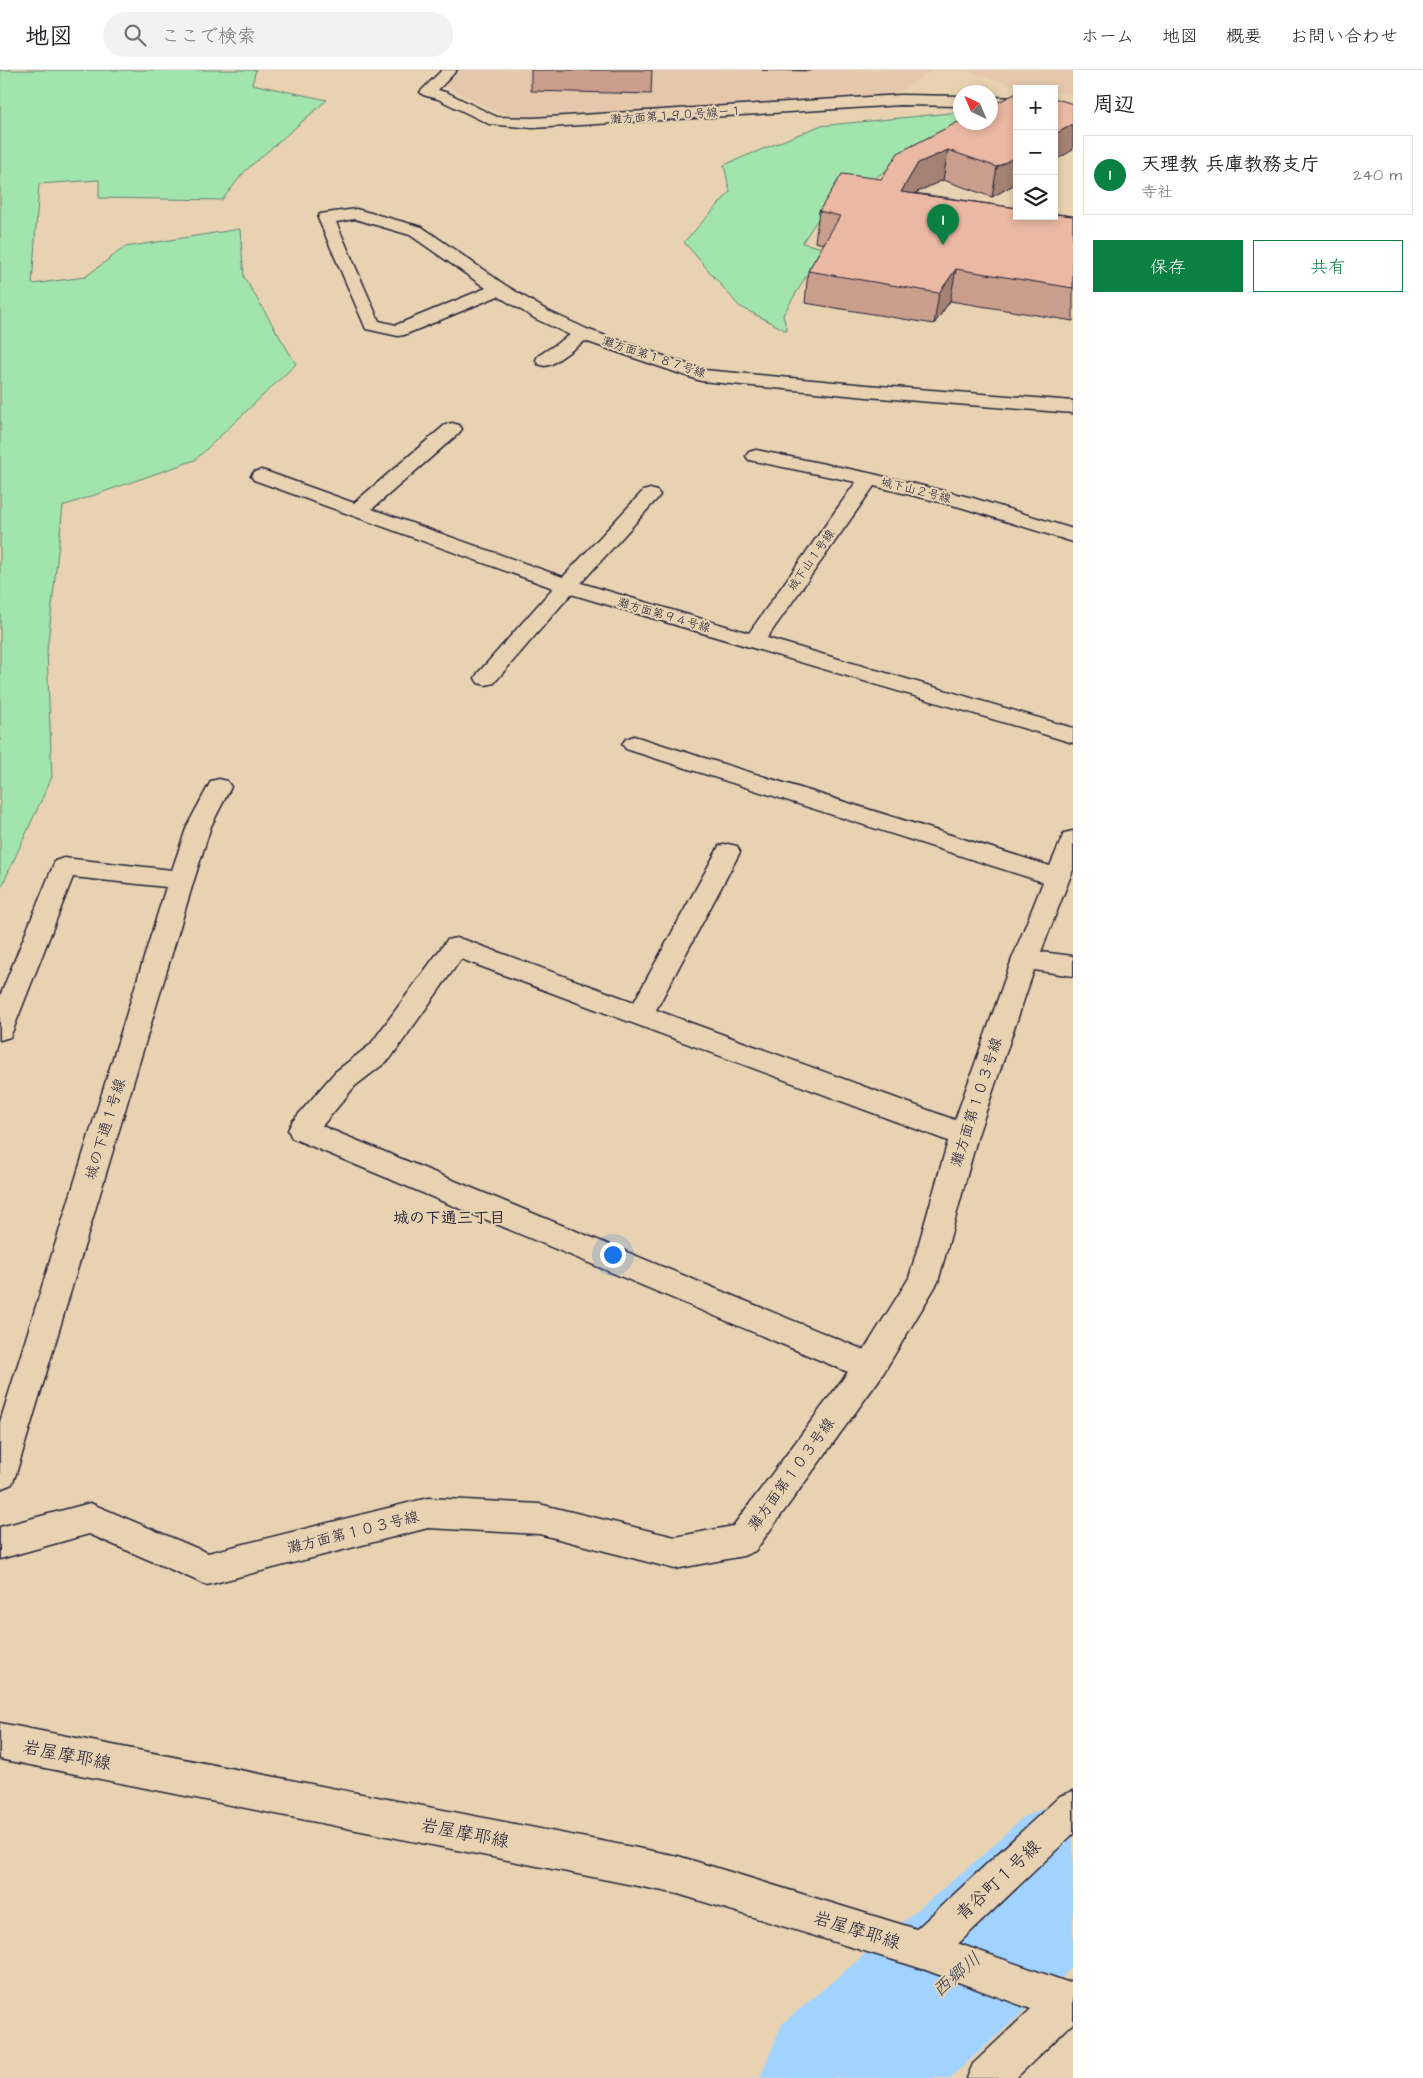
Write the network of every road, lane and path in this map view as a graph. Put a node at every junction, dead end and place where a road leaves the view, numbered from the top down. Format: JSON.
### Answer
{"nodes":[{"id":1,"x":450,"y":70,"type":"edge"},
{"id":2,"x":953,"y":101,"type":"edge"},
{"id":3,"x":998,"y":102,"type":"edge"},
{"id":4,"x":1013,"y":103,"type":"edge"},
{"id":5,"x":499,"y":289,"type":"junction"},
{"id":6,"x":583,"y":334,"type":"junction"},
{"id":7,"x":545,"y":360,"type":"dead end"},
{"id":8,"x":1073,"y":407,"type":"edge"},
{"id":9,"x":452,"y":429,"type":"dead end"},
{"id":10,"x":756,"y":456,"type":"dead end"},
{"id":11,"x":261,"y":476,"type":"dead end"},
{"id":12,"x":869,"y":479,"type":"junction"},
{"id":13,"x":650,"y":495,"type":"dead end"},
{"id":14,"x":357,"y":511,"type":"junction"},
{"id":15,"x":1073,"y":536,"type":"edge"},
{"id":16,"x":567,"y":586,"type":"junction"},
{"id":17,"x":754,"y":641,"type":"junction"},
{"id":18,"x":486,"y":678,"type":"dead end"},
{"id":19,"x":1073,"y":736,"type":"edge"},
{"id":20,"x":634,"y":744,"type":"dead end"},
{"id":21,"x":219,"y":787,"type":"dead end"},
{"id":22,"x":1073,"y":839,"type":"edge"},
{"id":23,"x":728,"y":852,"type":"dead end"},
{"id":24,"x":1058,"y":878,"type":"junction"},
{"id":25,"x":181,"y":880,"type":"junction"},
{"id":26,"x":1025,"y":959,"type":"junction"},
{"id":27,"x":1073,"y":966,"type":"edge"},
{"id":28,"x":640,"y":1015,"type":"junction"},
{"id":29,"x":0,"y":1030,"type":"edge"},
{"id":30,"x":964,"y":1135,"type":"junction"},
{"id":31,"x":870,"y":1367,"type":"junction"},
{"id":32,"x":0,"y":1474,"type":"edge"},
{"id":33,"x":0,"y":1543,"type":"edge"},
{"id":34,"x":0,"y":1741,"type":"edge"},
{"id":35,"x":1073,"y":1810,"type":"edge"},
{"id":36,"x":923,"y":1950,"type":"junction"},
{"id":37,"x":1059,"y":1998,"type":"edge"},
{"id":38,"x":987,"y":2078,"type":"edge"}],
"edges":[{"from":1,"to":2,"type":"street","name":"灘方面第１９０号線－１"},
{"from":3,"to":4,"type":"street"},
{"from":5,"to":5,"type":"street","name":"灘方面第１８７号線"},
{"from":5,"to":6,"type":"street","name":"灘方面第１８７号線"},
{"from":6,"to":7,"type":"street"},
{"from":6,"to":8,"type":"street","name":"灘方面第１８７号線"},
{"from":9,"to":14,"type":"street"},
{"from":10,"to":12,"type":"street","name":"城下山２号線"},
{"from":11,"to":14,"type":"street","name":"灘方面第９４号線"},
{"from":12,"to":15,"type":"street","name":"城下山２号線"},
{"from":12,"to":17,"type":"street","name":"城下山１号線"},
{"from":13,"to":16,"type":"street"},
{"from":14,"to":16,"type":"street","name":"灘方面第９４号線"},
{"from":16,"to":17,"type":"street","name":"灘方面第９４号線"},
{"from":16,"to":18,"type":"street"},
{"from":17,"to":19,"type":"street","name":"灘方面第９４号線"},
{"from":20,"to":24,"type":"street"},
{"from":21,"to":25,"type":"street","name":"城の下通１号線"},
{"from":22,"to":24,"type":"street","name":"灘方面第１０３号線"},
{"from":23,"to":28,"type":"street"},
{"from":24,"to":26,"type":"street","name":"灘方面第１０３号線"},
{"from":25,"to":29,"type":"street"},
{"from":25,"to":32,"type":"street","name":"城の下通１号線"},
{"from":26,"to":27,"type":"street"},
{"from":26,"to":30,"type":"street","name":"灘方面第１０３号線"},
{"from":28,"to":30,"type":"street"},
{"from":28,"to":31,"type":"street"},
{"from":30,"to":31,"type":"street","name":"灘方面第１０３号線"},
{"from":31,"to":33,"type":"street","name":"灘方面第１０３号線"},
{"from":34,"to":36,"type":"street","name":"岩屋摩耶線"},
{"from":35,"to":36,"type":"street","name":"青谷町１号線"},
{"from":36,"to":37,"type":"street","name":"岩屋摩耶線"},
{"from":37,"to":38,"type":"street"}]}
